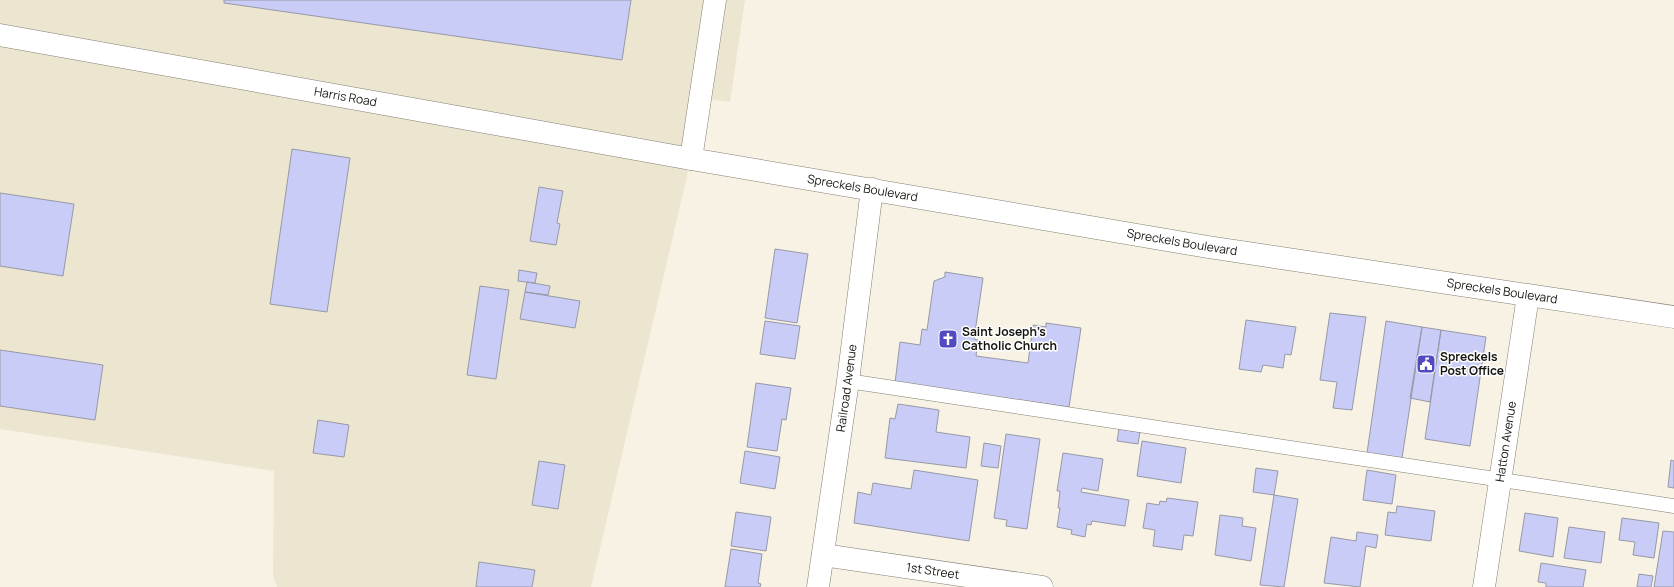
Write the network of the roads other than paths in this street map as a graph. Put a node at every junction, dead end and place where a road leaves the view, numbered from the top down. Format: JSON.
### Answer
{"nodes":[{"id":1,"x":715,"y":0,"type":"edge"},
{"id":2,"x":0,"y":35,"type":"edge"},
{"id":3,"x":691,"y":159,"type":"junction"},
{"id":4,"x":872,"y":190,"type":"junction"},
{"id":5,"x":1528,"y":296,"type":"junction"},
{"id":6,"x":1674,"y":317,"type":"edge"},
{"id":7,"x":848,"y":381,"type":"junction"},
{"id":8,"x":1500,"y":481,"type":"junction"},
{"id":9,"x":1674,"y":506,"type":"edge"},
{"id":10,"x":823,"y":555,"type":"junction"},
{"id":11,"x":818,"y":587,"type":"edge"},
{"id":12,"x":1042,"y":587,"type":"edge"},
{"id":13,"x":1484,"y":587,"type":"edge"}],
"edges":[{"from":1,"to":3,"type":"street"},
{"from":2,"to":3,"type":"street","name":"Harris Road"},
{"from":3,"to":4,"type":"street","name":"Spreckels Boulevard"},
{"from":4,"to":5,"type":"street","name":"Spreckels Boulevard"},
{"from":4,"to":7,"type":"street","name":"Railroad Avenue"},
{"from":5,"to":6,"type":"street","name":"Spreckels Boulevard"},
{"from":5,"to":8,"type":"street","name":"Hatton Avenue"},
{"from":7,"to":8,"type":"lane"},
{"from":7,"to":10,"type":"street","name":"Railroad Avenue"},
{"from":8,"to":9,"type":"lane"},
{"from":8,"to":13,"type":"street","name":"Hatton Avenue"},
{"from":10,"to":11,"type":"street","name":"Railroad Avenue"},
{"from":10,"to":12,"type":"street","name":"1st Street"}]}
